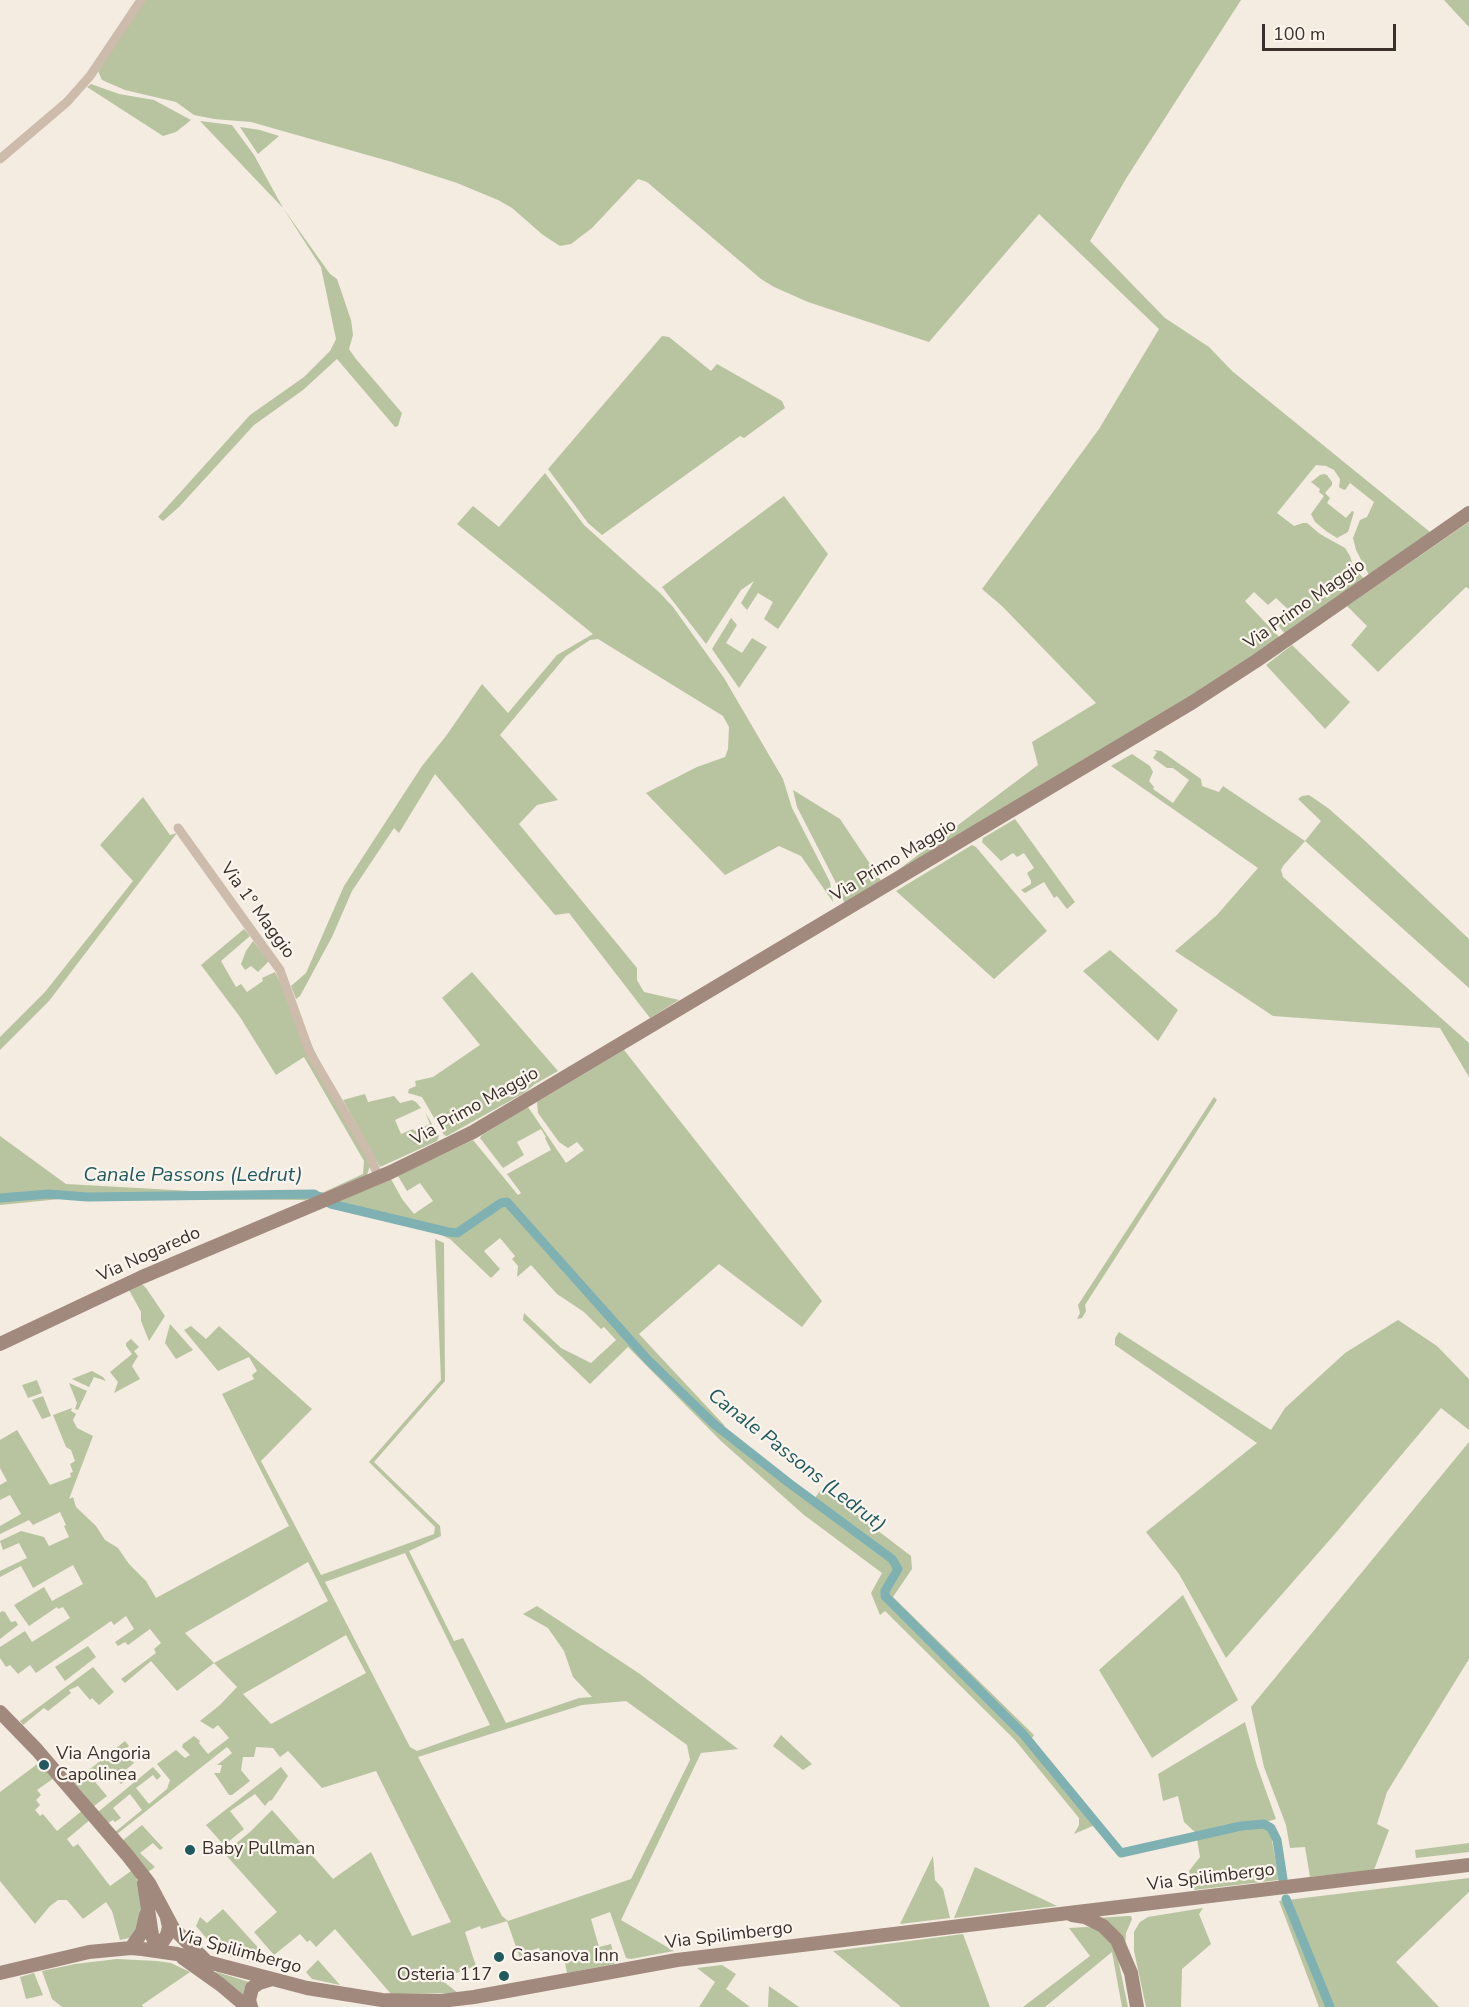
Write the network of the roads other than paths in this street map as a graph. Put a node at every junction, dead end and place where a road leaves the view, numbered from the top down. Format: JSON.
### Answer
{"nodes":[{"id":1,"x":141,"y":0,"type":"edge"},
{"id":2,"x":0,"y":159,"type":"edge"},
{"id":3,"x":1469,"y":513,"type":"edge"},
{"id":4,"x":178,"y":828,"type":"dead end"},
{"id":5,"x":379,"y":1178,"type":"junction"},
{"id":6,"x":322,"y":1201,"type":"joint"},
{"id":7,"x":0,"y":1344,"type":"edge"},
{"id":8,"x":0,"y":1712,"type":"edge"},
{"id":9,"x":1469,"y":1865,"type":"edge"},
{"id":10,"x":137,"y":1868,"type":"junction"},
{"id":11,"x":148,"y":1904,"type":"junction"},
{"id":12,"x":1061,"y":1914,"type":"junction"},
{"id":13,"x":167,"y":1918,"type":"junction"},
{"id":14,"x":131,"y":1948,"type":"junction"},
{"id":15,"x":157,"y":1950,"type":"junction"},
{"id":16,"x":177,"y":1953,"type":"junction"},
{"id":17,"x":207,"y":1961,"type":"junction"},
{"id":18,"x":0,"y":1973,"type":"edge"},
{"id":19,"x":272,"y":1979,"type":"junction"},
{"id":20,"x":249,"y":2007,"type":"edge"},
{"id":21,"x":1137,"y":2007,"type":"edge"}],
"edges":[{"from":1,"to":2,"type":"street"},
{"from":3,"to":5,"type":"street","name":"Via Primo Maggio"},
{"from":4,"to":5,"type":"street","name":"Via 1° Maggio"},
{"from":5,"to":6,"type":"street","name":"Via Primo Maggio"},
{"from":6,"to":7,"type":"street","name":"Via Nogaredo"},
{"from":8,"to":10,"type":"street"},
{"from":9,"to":12,"type":"street","name":"Via Spilimbergo"},
{"from":10,"to":11,"type":"street"},
{"from":10,"to":13,"type":"street"},
{"from":11,"to":14,"type":"street"},
{"from":11,"to":15,"type":"street"},
{"from":12,"to":19,"type":"street","name":"Via Spilimbergo"},
{"from":12,"to":21,"type":"street"},
{"from":13,"to":15,"type":"street"},
{"from":13,"to":17,"type":"street"},
{"from":14,"to":15,"type":"street","name":"Via Spilimbergo"},
{"from":14,"to":18,"type":"street","name":"Via Spilimbergo"},
{"from":15,"to":16,"type":"street","name":"Via Spilimbergo"},
{"from":16,"to":17,"type":"street","name":"Via Spilimbergo"},
{"from":16,"to":20,"type":"street"},
{"from":17,"to":19,"type":"street","name":"Via Spilimbergo"},
{"from":19,"to":20,"type":"street"}]}
